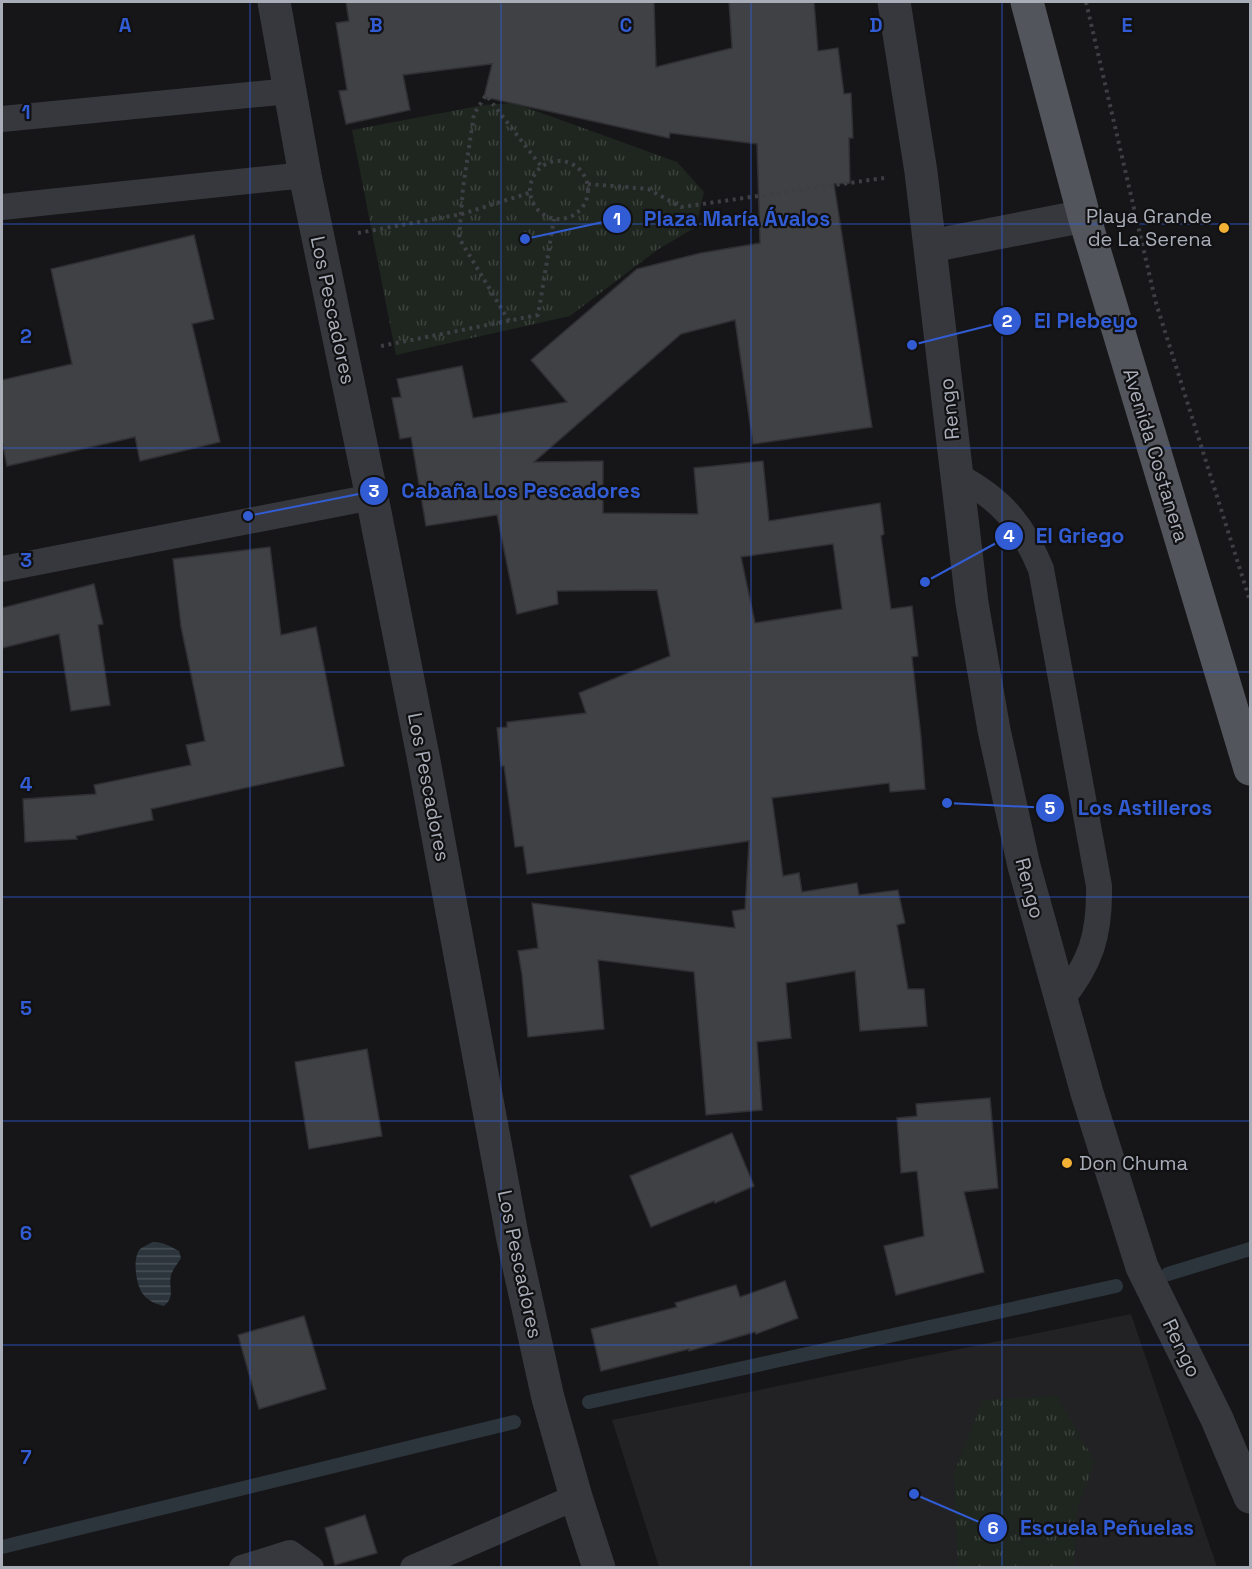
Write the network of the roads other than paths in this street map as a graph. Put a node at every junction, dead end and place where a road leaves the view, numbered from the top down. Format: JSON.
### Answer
{"nodes":[{"id":1,"x":274,"y":2,"type":"edge"},
{"id":2,"x":894,"y":2,"type":"edge"},
{"id":3,"x":1027,"y":2,"type":"edge"},
{"id":4,"x":290,"y":91,"type":"junction"},
{"id":5,"x":2,"y":120,"type":"edge"},
{"id":6,"x":305,"y":175,"type":"junction"},
{"id":7,"x":2,"y":207,"type":"edge"},
{"id":8,"x":1084,"y":216,"type":"junction"},
{"id":9,"x":931,"y":246,"type":"junction"},
{"id":10,"x":956,"y":475,"type":"junction"},
{"id":11,"x":372,"y":497,"type":"junction"},
{"id":12,"x":2,"y":569,"type":"edge"},
{"id":13,"x":1251,"y":769,"type":"edge"},
{"id":14,"x":1060,"y":1001,"type":"junction"},
{"id":15,"x":576,"y":1497,"type":"junction"},
{"id":16,"x":1251,"y":1497,"type":"edge"},
{"id":17,"x":242,"y":1568,"type":"edge"},
{"id":18,"x":311,"y":1568,"type":"edge"},
{"id":19,"x":413,"y":1568,"type":"edge"},
{"id":20,"x":599,"y":1568,"type":"edge"}],
"edges":[{"from":1,"to":4,"type":"street","name":"Los Pescadores"},
{"from":2,"to":9,"type":"street","name":"Rengo"},
{"from":3,"to":8,"type":"main road","name":"Avenida Costanera"},
{"from":4,"to":5,"type":"lane"},
{"from":4,"to":6,"type":"street","name":"Los Pescadores"},
{"from":6,"to":7,"type":"lane"},
{"from":6,"to":11,"type":"street","name":"Los Pescadores"},
{"from":8,"to":9,"type":"street"},
{"from":8,"to":13,"type":"main road","name":"Avenida Costanera"},
{"from":9,"to":10,"type":"street","name":"Rengo"},
{"from":10,"to":14,"type":"street","name":"Rengo"},
{"from":10,"to":14,"type":"lane"},
{"from":11,"to":12,"type":"lane"},
{"from":11,"to":15,"type":"street","name":"Los Pescadores"},
{"from":14,"to":16,"type":"street","name":"Rengo"},
{"from":15,"to":19,"type":"lane"},
{"from":15,"to":20,"type":"street","name":"Los Pescadores"},
{"from":17,"to":18,"type":"lane"}]}
